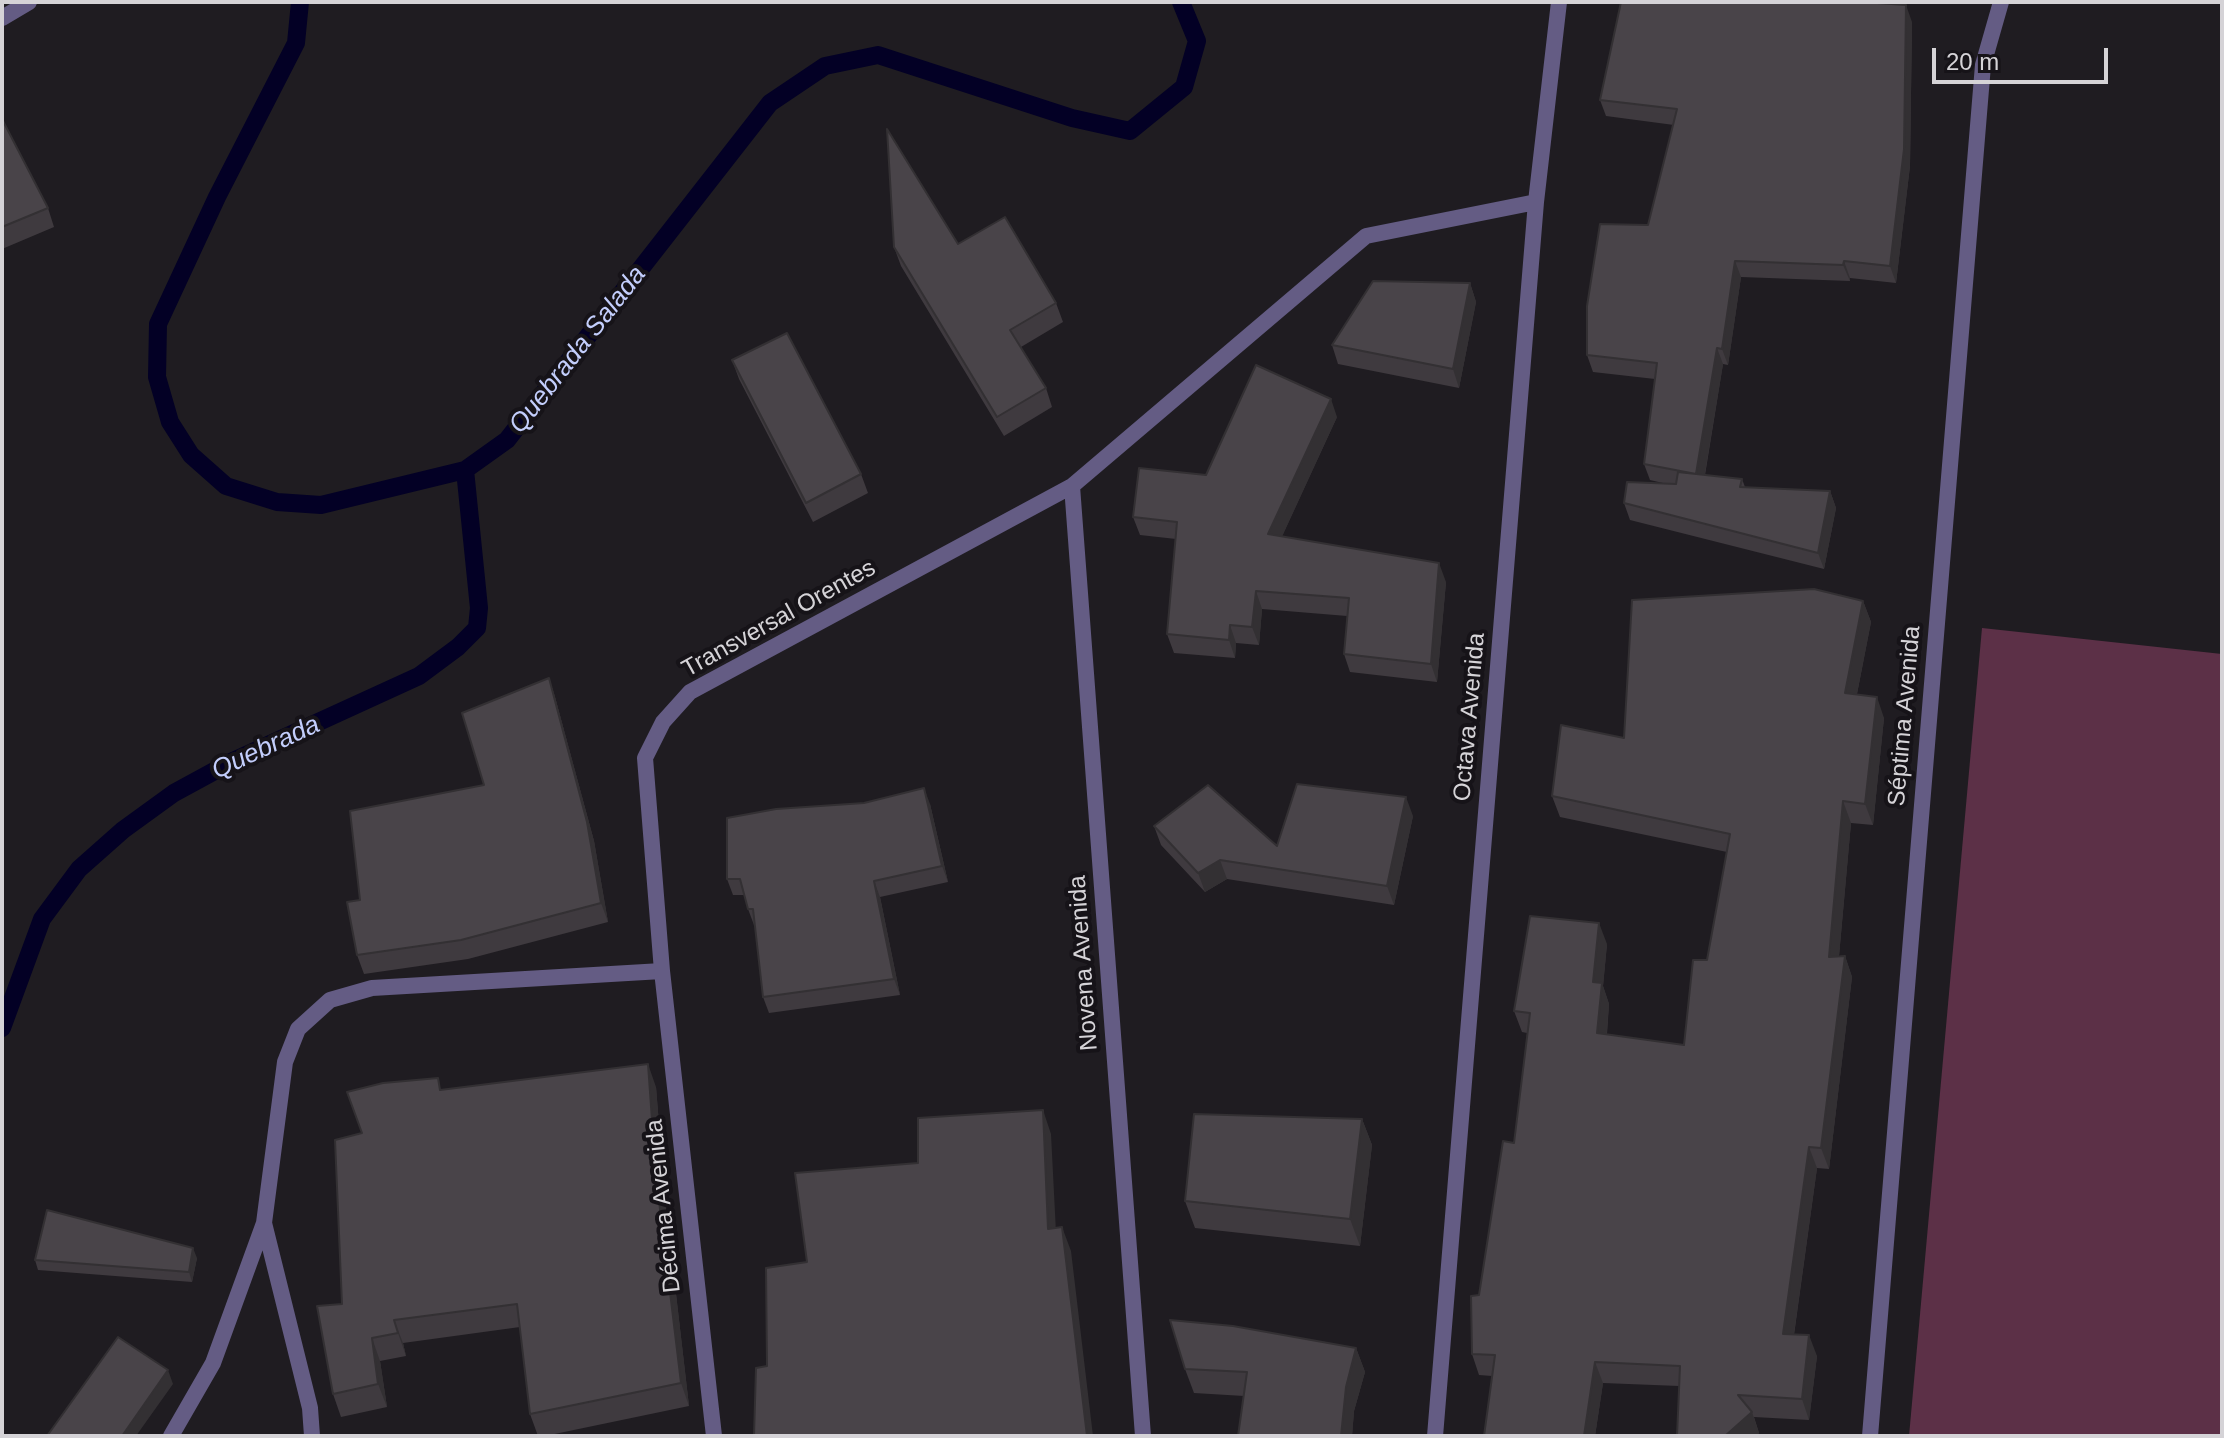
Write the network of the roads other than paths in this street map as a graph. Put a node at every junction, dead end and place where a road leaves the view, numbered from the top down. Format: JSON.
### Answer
{"nodes":[{"id":1,"x":29,"y":2,"type":"edge"},
{"id":2,"x":1559,"y":2,"type":"edge"},
{"id":3,"x":2001,"y":2,"type":"edge"},
{"id":4,"x":2,"y":18,"type":"edge"},
{"id":5,"x":1536,"y":202,"type":"junction"},
{"id":6,"x":1072,"y":486,"type":"junction"},
{"id":7,"x":662,"y":971,"type":"junction"},
{"id":8,"x":264,"y":1223,"type":"junction"},
{"id":9,"x":171,"y":1436,"type":"edge"},
{"id":10,"x":312,"y":1436,"type":"edge"},
{"id":11,"x":714,"y":1436,"type":"edge"},
{"id":12,"x":1143,"y":1436,"type":"edge"},
{"id":13,"x":1435,"y":1436,"type":"edge"},
{"id":14,"x":1870,"y":1436,"type":"edge"}],
"edges":[{"from":1,"to":4,"type":"street"},
{"from":2,"to":5,"type":"street","name":"Octava Avenida"},
{"from":3,"to":14,"type":"street","name":"Séptima Avenida"},
{"from":5,"to":6,"type":"street","name":"Transversal Orentes"},
{"from":5,"to":13,"type":"street","name":"Octava Avenida"},
{"from":6,"to":7,"type":"street","name":"Transversal Orentes"},
{"from":6,"to":12,"type":"street","name":"Novena Avenida"},
{"from":7,"to":8,"type":"street"},
{"from":7,"to":11,"type":"street","name":"Décima Avenida"},
{"from":8,"to":9,"type":"street"},
{"from":8,"to":10,"type":"street"}]}
